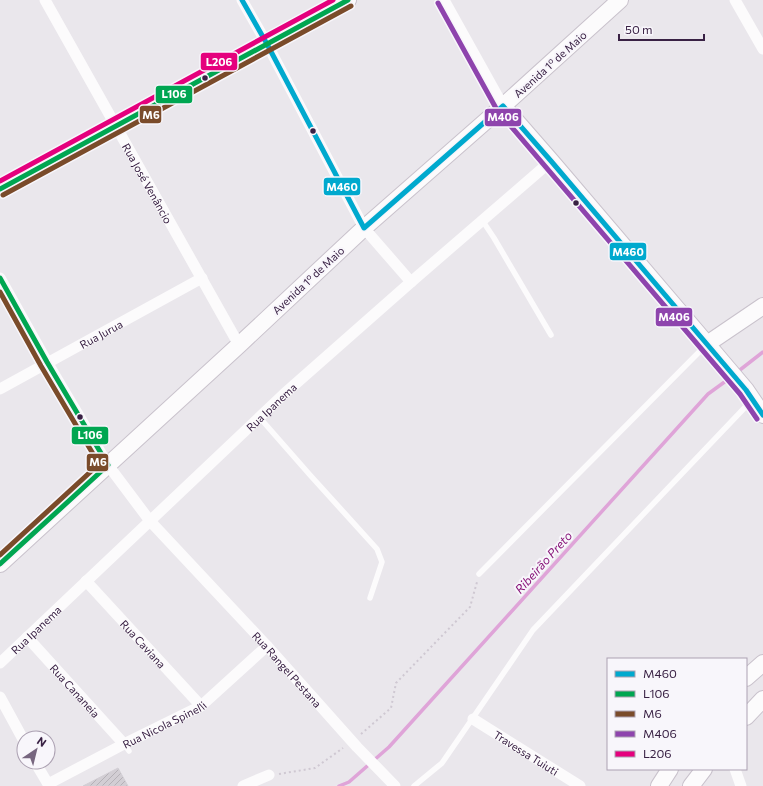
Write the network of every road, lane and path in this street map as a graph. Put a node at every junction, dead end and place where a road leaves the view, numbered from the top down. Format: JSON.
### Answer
{"nodes":[{"id":1,"x":45,"y":0,"type":"edge"},
{"id":2,"x":242,"y":0,"type":"edge"},
{"id":3,"x":348,"y":0,"type":"edge"},
{"id":4,"x":444,"y":0,"type":"edge"},
{"id":5,"x":620,"y":0,"type":"edge"},
{"id":6,"x":736,"y":0,"type":"edge"},
{"id":7,"x":267,"y":44,"type":"junction"},
{"id":8,"x":763,"y":49,"type":"edge"},
{"id":9,"x":503,"y":106,"type":"junction"},
{"id":10,"x":116,"y":127,"type":"junction"},
{"id":11,"x":551,"y":161,"type":"junction"},
{"id":12,"x":0,"y":189,"type":"edge"},
{"id":13,"x":482,"y":220,"type":"junction"},
{"id":14,"x":364,"y":228,"type":"junction"},
{"id":15,"x":0,"y":278,"type":"edge"},
{"id":16,"x":202,"y":278,"type":"junction"},
{"id":17,"x":411,"y":282,"type":"junction"},
{"id":18,"x":763,"y":306,"type":"edge"},
{"id":19,"x":551,"y":335,"type":"dead end"},
{"id":20,"x":708,"y":344,"type":"junction"},
{"id":21,"x":239,"y":345,"type":"junction"},
{"id":22,"x":47,"y":362,"type":"junction"},
{"id":23,"x":0,"y":388,"type":"edge"},
{"id":24,"x":754,"y":394,"type":"edge"},
{"id":25,"x":763,"y":415,"type":"edge"},
{"id":26,"x":260,"y":418,"type":"junction"},
{"id":27,"x":108,"y":465,"type":"junction"},
{"id":28,"x":150,"y":521,"type":"junction"},
{"id":29,"x":0,"y":564,"type":"edge"},
{"id":30,"x":480,"y":574,"type":"joint"},
{"id":31,"x":86,"y":581,"type":"junction"},
{"id":32,"x":370,"y":598,"type":"dead end"},
{"id":33,"x":27,"y":637,"type":"junction"},
{"id":34,"x":267,"y":646,"type":"junction"},
{"id":35,"x":0,"y":663,"type":"edge"},
{"id":36,"x":763,"y":663,"type":"edge"},
{"id":37,"x":747,"y":677,"type":"edge"},
{"id":38,"x":0,"y":697,"type":"edge"},
{"id":39,"x":763,"y":699,"type":"edge"},
{"id":40,"x":201,"y":706,"type":"junction"},
{"id":41,"x":747,"y":716,"type":"edge"},
{"id":42,"x":473,"y":719,"type":"junction"},
{"id":43,"x":18,"y":730,"type":"edge"},
{"id":44,"x":355,"y":744,"type":"junction"},
{"id":45,"x":126,"y":747,"type":"junction"},
{"id":46,"x":40,"y":770,"type":"edge"},
{"id":47,"x":669,"y":770,"type":"edge"},
{"id":48,"x":703,"y":770,"type":"edge"},
{"id":49,"x":735,"y":770,"type":"edge"},
{"id":50,"x":269,"y":775,"type":"joint"},
{"id":51,"x":393,"y":784,"type":"edge"},
{"id":52,"x":243,"y":786,"type":"edge"},
{"id":53,"x":414,"y":786,"type":"edge"},
{"id":54,"x":580,"y":786,"type":"edge"},
{"id":55,"x":659,"y":786,"type":"edge"},
{"id":56,"x":691,"y":786,"type":"edge"},
{"id":57,"x":741,"y":786,"type":"edge"}],
"edges":[{"from":1,"to":10,"type":"street","name":"Rua José Venâncio"},
{"from":2,"to":7,"type":"street"},
{"from":3,"to":7,"type":"street"},
{"from":4,"to":9,"type":"street"},
{"from":5,"to":9,"type":"street","name":"Avenida 1º de Maio"},
{"from":6,"to":8,"type":"street"},
{"from":7,"to":10,"type":"street"},
{"from":7,"to":14,"type":"street"},
{"from":9,"to":11,"type":"street"},
{"from":9,"to":14,"type":"street","name":"Avenida 1º de Maio"},
{"from":10,"to":12,"type":"street"},
{"from":10,"to":16,"type":"street","name":"Rua José Venâncio"},
{"from":11,"to":13,"type":"street","name":"Rua Ipanema"},
{"from":11,"to":20,"type":"street"},
{"from":13,"to":17,"type":"street","name":"Rua Ipanema"},
{"from":13,"to":19,"type":"lane"},
{"from":14,"to":17,"type":"street"},
{"from":14,"to":21,"type":"street","name":"Avenida 1º de Maio"},
{"from":15,"to":22,"type":"street","name":"Rua Rangel Pestana"},
{"from":16,"to":21,"type":"street","name":"Rua José Venâncio"},
{"from":16,"to":22,"type":"street","name":"Rua Jurua"},
{"from":17,"to":26,"type":"street","name":"Rua Ipanema"},
{"from":18,"to":20,"type":"street"},
{"from":20,"to":24,"type":"street"},
{"from":20,"to":30,"type":"lane"},
{"from":21,"to":27,"type":"street","name":"Avenida 1º de Maio"},
{"from":22,"to":23,"type":"street","name":"Rua Jurua"},
{"from":22,"to":27,"type":"street","name":"Rua Rangel Pestana"},
{"from":24,"to":25,"type":"street"},
{"from":24,"to":42,"type":"lane"},
{"from":26,"to":28,"type":"street","name":"Rua Ipanema"},
{"from":26,"to":32,"type":"lane"},
{"from":27,"to":28,"type":"street","name":"Rua Rangel Pestana"},
{"from":27,"to":29,"type":"street","name":"Avenida 1º de Maio"},
{"from":28,"to":31,"type":"street","name":"Rua Ipanema"},
{"from":28,"to":34,"type":"street","name":"Rua Rangel Pestana"},
{"from":30,"to":44,"type":"path"},
{"from":31,"to":33,"type":"street","name":"Rua Ipanema"},
{"from":31,"to":40,"type":"street","name":"Rua Caviana"},
{"from":33,"to":35,"type":"street","name":"Rua Ipanema"},
{"from":33,"to":45,"type":"street","name":"Rua Cananeia"},
{"from":34,"to":40,"type":"street","name":"Rua Nicola Spinelli"},
{"from":34,"to":44,"type":"street","name":"Rua Rangel Pestana"},
{"from":36,"to":37,"type":"street"},
{"from":38,"to":43,"type":"street"},
{"from":39,"to":41,"type":"street"},
{"from":40,"to":45,"type":"street","name":"Rua Nicola Spinelli"},
{"from":42,"to":53,"type":"lane"},
{"from":42,"to":54,"type":"street","name":"Travessa Tuiuti"},
{"from":44,"to":50,"type":"path"},
{"from":44,"to":51,"type":"street","name":"Rua Rangel Pestana"},
{"from":45,"to":46,"type":"street","name":"Rua Nicola Spinelli"},
{"from":47,"to":55,"type":"street"},
{"from":48,"to":56,"type":"street"},
{"from":49,"to":57,"type":"street"},
{"from":50,"to":52,"type":"street"}]}
